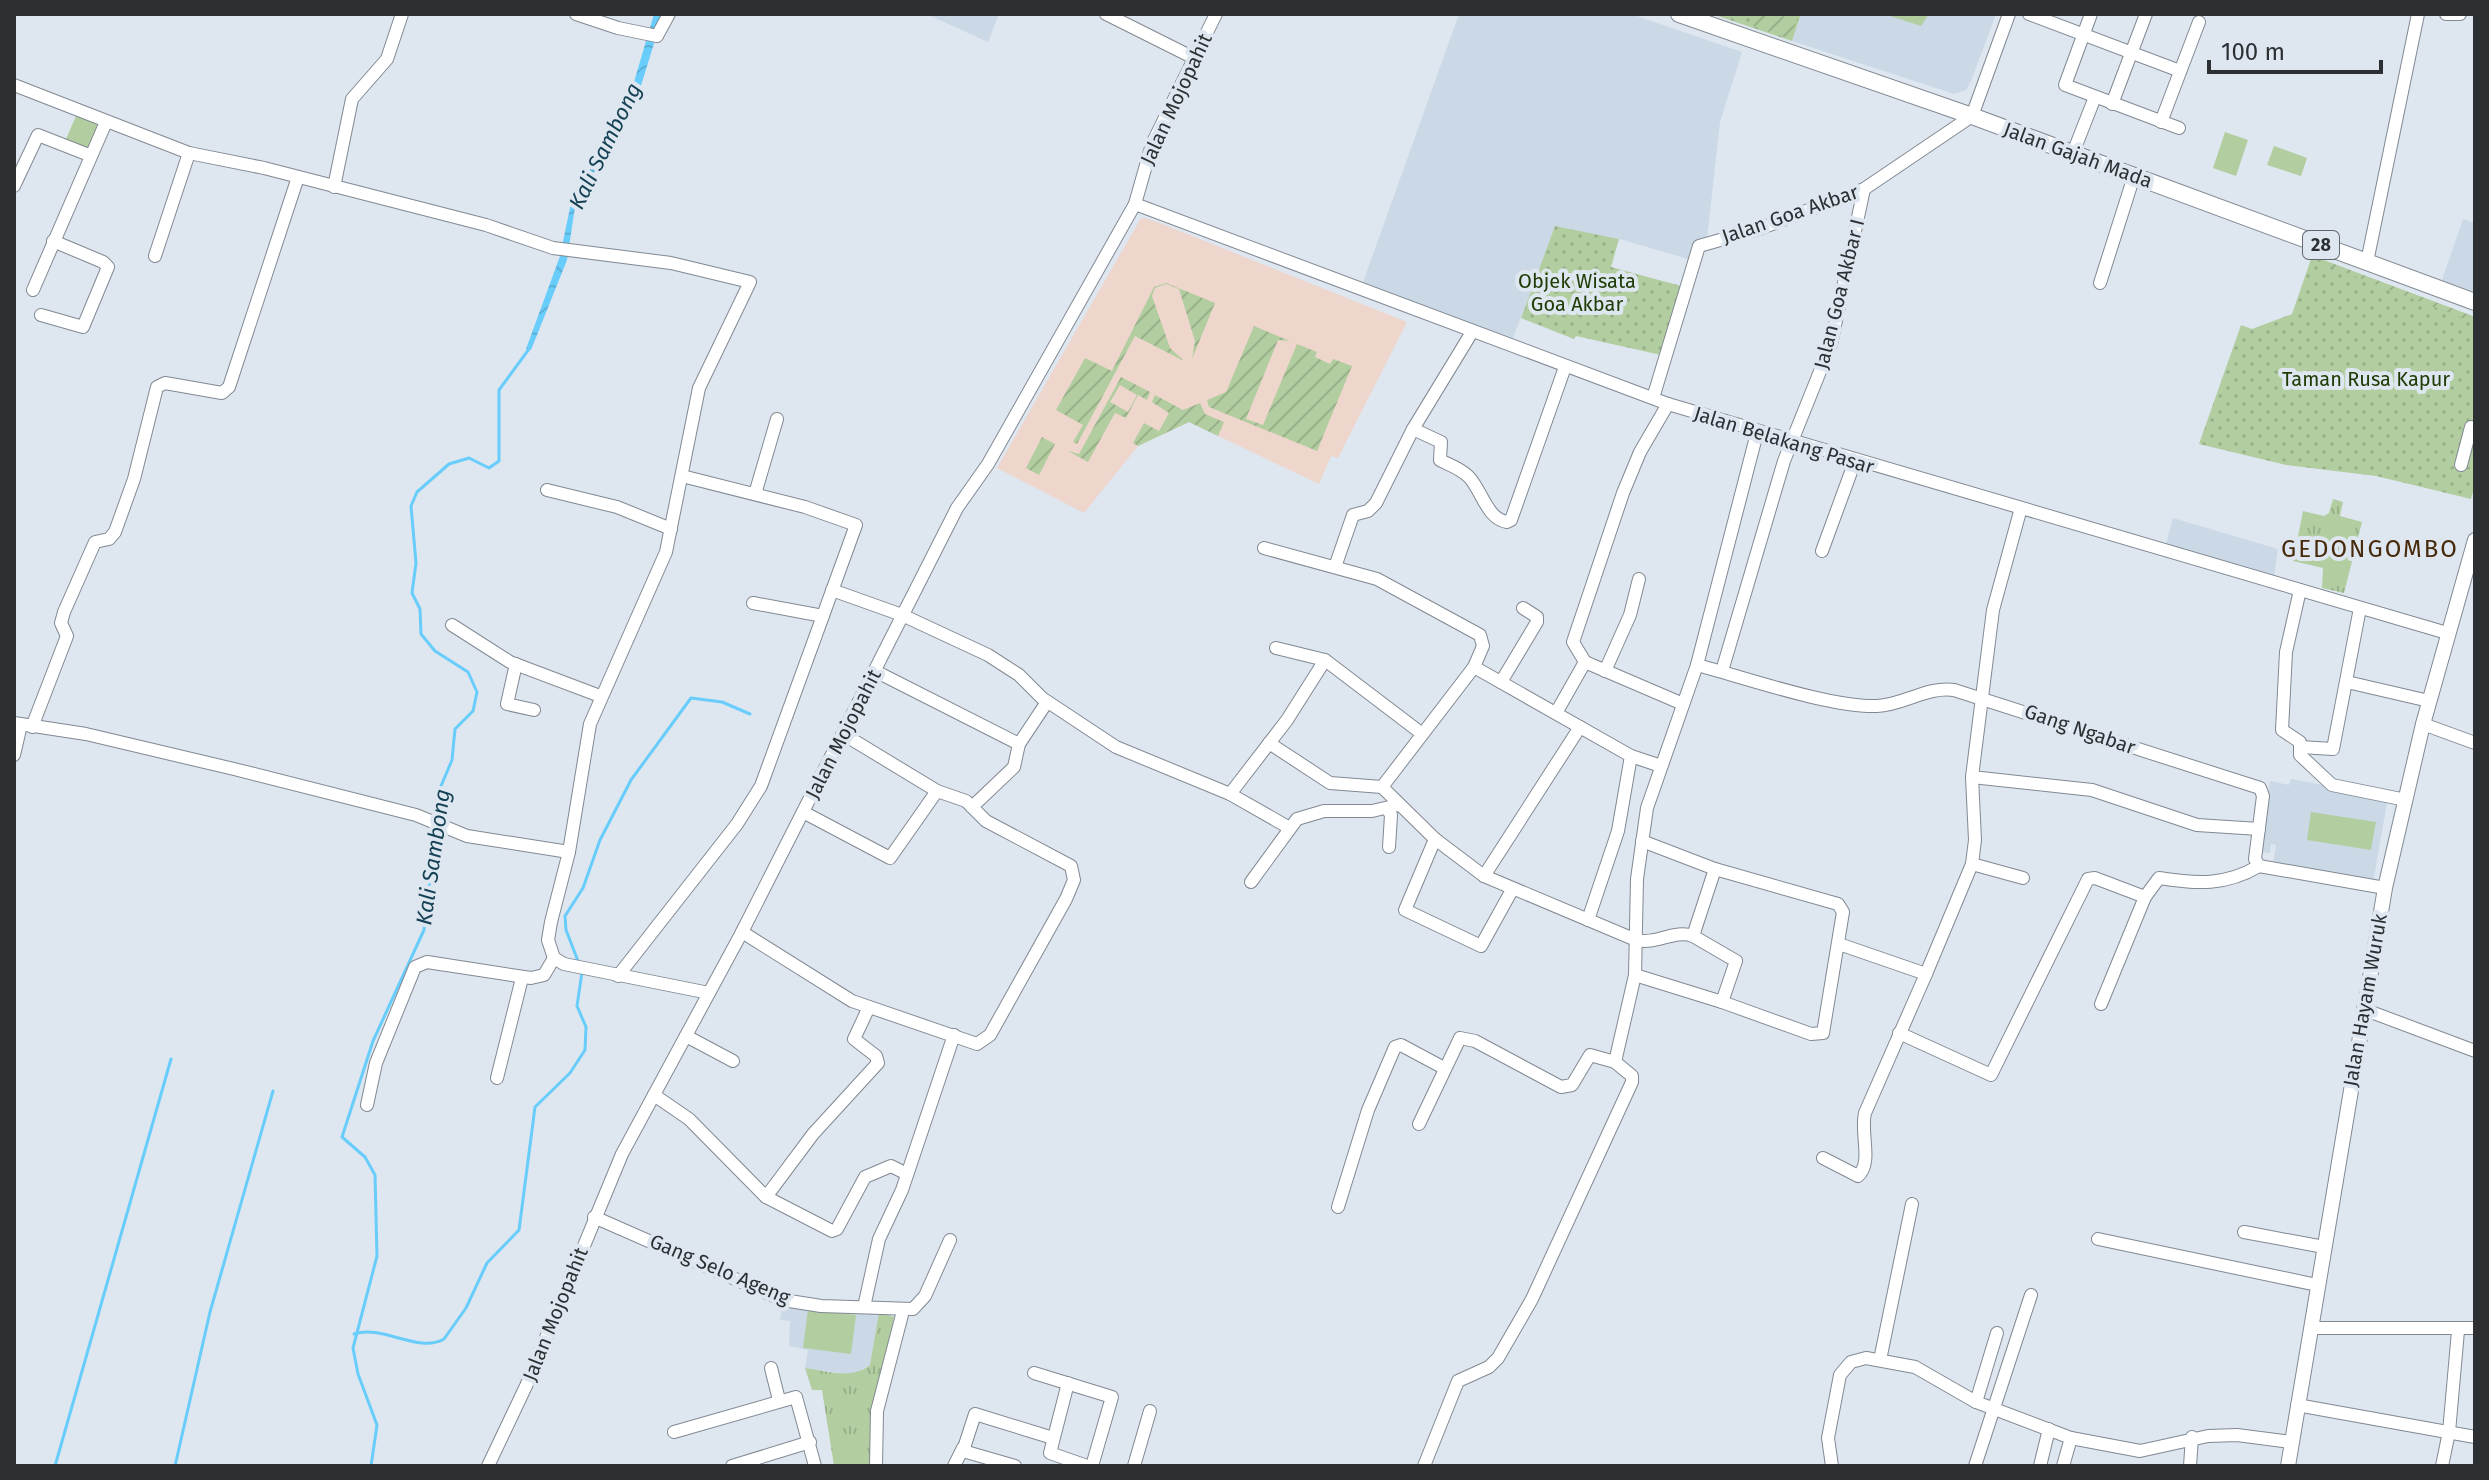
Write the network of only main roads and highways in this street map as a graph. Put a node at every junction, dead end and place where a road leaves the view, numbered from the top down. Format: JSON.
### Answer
{"nodes":[{"id":1,"x":1679,"y":14,"type":"edge"},
{"id":2,"x":2475,"y":302,"type":"edge"},
{"id":3,"x":2475,"y":540,"type":"edge"},
{"id":4,"x":2472,"y":563,"type":"edge"},
{"id":5,"x":2288,"y":1466,"type":"edge"}],
"edges":[{"from":1,"to":2,"type":"highway","name":"Jalan Gajah Mada","number":"28"},
{"from":3,"to":4,"type":"main road","name":"Jalan Hayam Wuruk"},
{"from":4,"to":5,"type":"main road","name":"Jalan Hayam Wuruk"}]}
